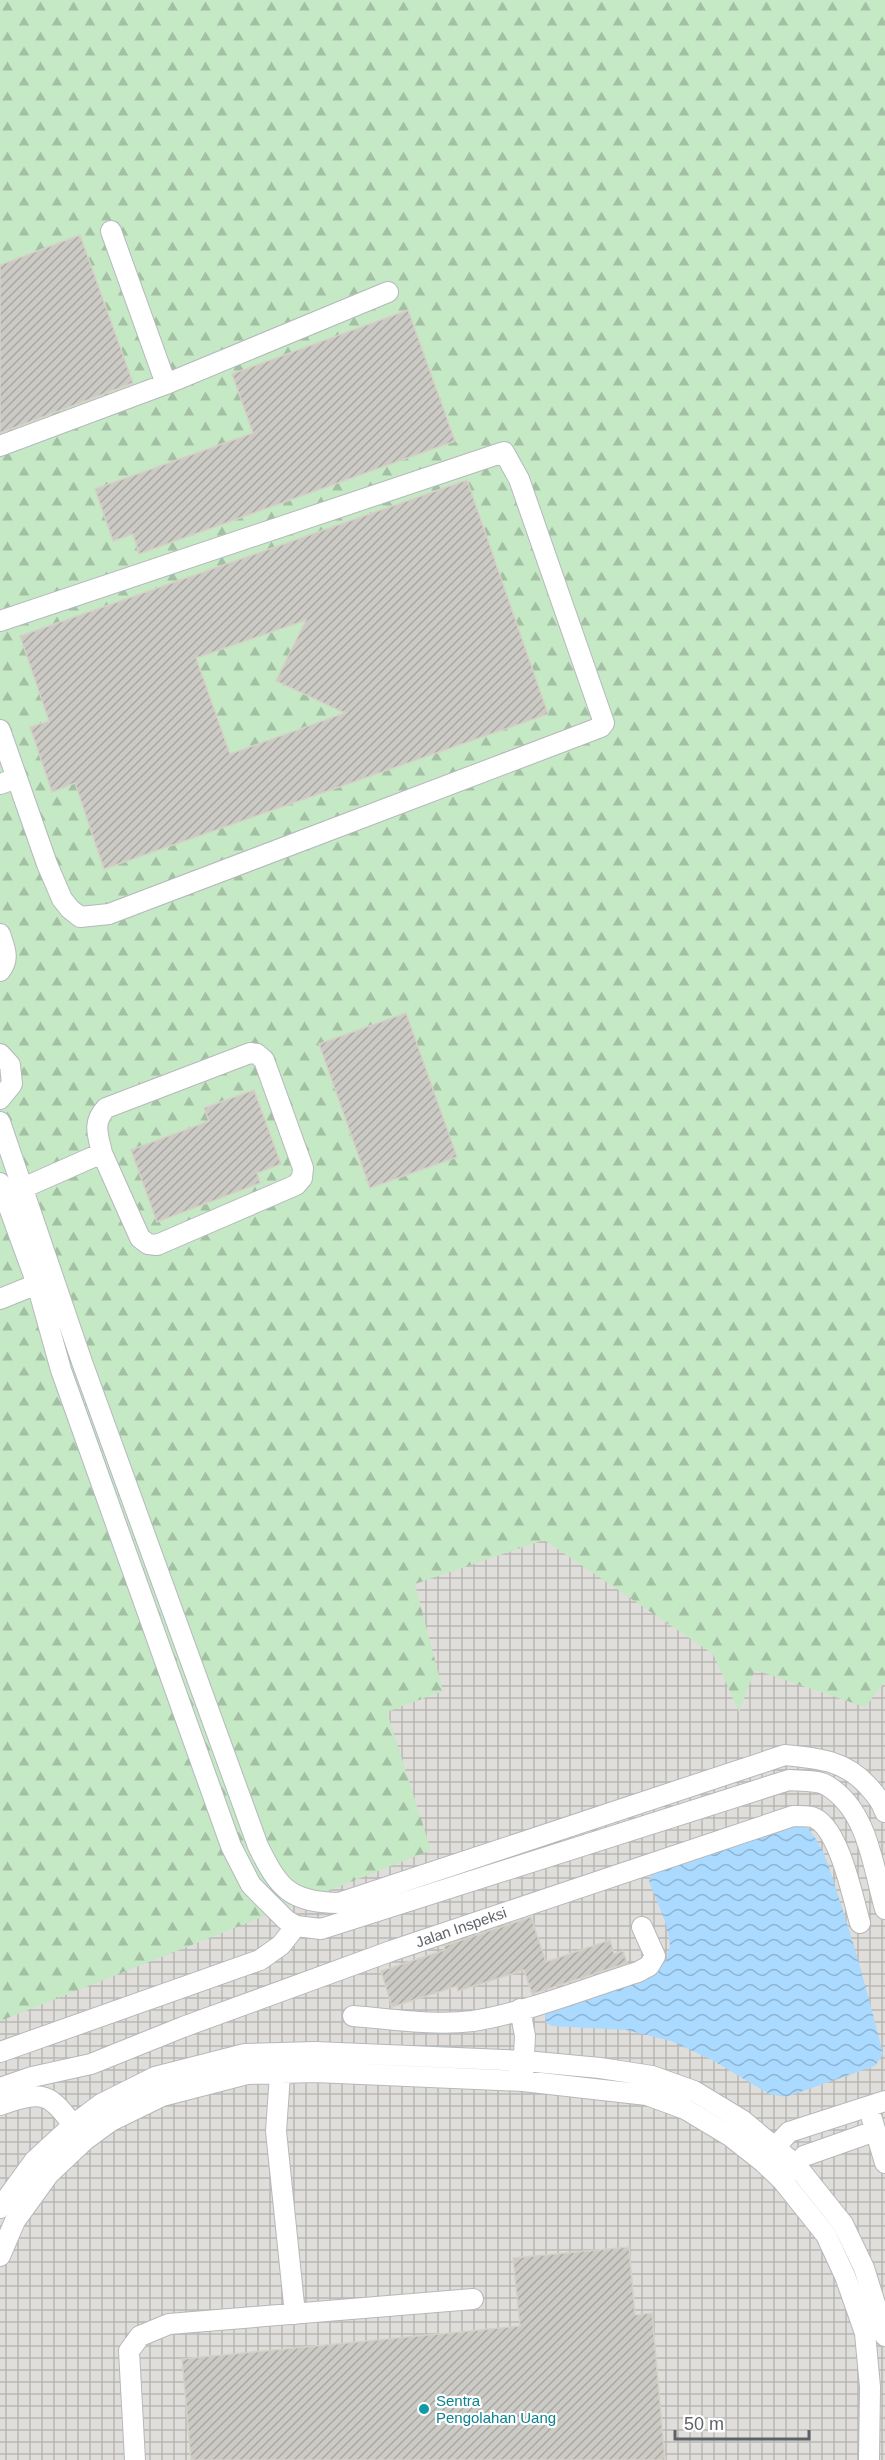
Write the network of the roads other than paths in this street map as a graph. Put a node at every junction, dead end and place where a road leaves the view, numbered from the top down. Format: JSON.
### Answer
{"nodes":[{"id":1,"x":111,"y":231,"type":"dead end"},
{"id":2,"x":388,"y":292,"type":"dead end"},
{"id":3,"x":166,"y":384,"type":"junction"},
{"id":4,"x":0,"y":446,"type":"edge"},
{"id":5,"x":0,"y":621,"type":"edge"},
{"id":6,"x":0,"y":730,"type":"edge"},
{"id":7,"x":8,"y":781,"type":"edge"},
{"id":8,"x":0,"y":934,"type":"edge"},
{"id":9,"x":0,"y":971,"type":"edge"},
{"id":10,"x":0,"y":1054,"type":"edge"},
{"id":11,"x":0,"y":1099,"type":"edge"},
{"id":12,"x":0,"y":1122,"type":"edge"},
{"id":13,"x":102,"y":1153,"type":"junction"},
{"id":14,"x":0,"y":1183,"type":"edge"},
{"id":15,"x":23,"y":1188,"type":"junction"},
{"id":16,"x":46,"y":1282,"type":"junction"},
{"id":17,"x":0,"y":1299,"type":"edge"},
{"id":18,"x":885,"y":1812,"type":"edge"},
{"id":19,"x":885,"y":1909,"type":"edge"},
{"id":20,"x":860,"y":1923,"type":"dead end"},
{"id":21,"x":296,"y":1926,"type":"junction"},
{"id":22,"x":642,"y":1927,"type":"dead end"},
{"id":23,"x":520,"y":2009,"type":"junction"},
{"id":24,"x":353,"y":2016,"type":"dead end"},
{"id":25,"x":0,"y":2052,"type":"edge"},
{"id":26,"x":281,"y":2053,"type":"junction"},
{"id":27,"x":525,"y":2061,"type":"junction"},
{"id":28,"x":280,"y":2073,"type":"junction"},
{"id":29,"x":523,"y":2081,"type":"junction"},
{"id":30,"x":0,"y":2088,"type":"edge"},
{"id":31,"x":876,"y":2103,"type":"edge"},
{"id":32,"x":0,"y":2105,"type":"edge"},
{"id":33,"x":73,"y":2125,"type":"junction"},
{"id":34,"x":875,"y":2131,"type":"junction"},
{"id":35,"x":85,"y":2140,"type":"junction"},
{"id":36,"x":776,"y":2147,"type":"junction"},
{"id":37,"x":762,"y":2162,"type":"junction"},
{"id":38,"x":885,"y":2163,"type":"edge"},
{"id":39,"x":796,"y":2165,"type":"junction"},
{"id":40,"x":782,"y":2180,"type":"junction"},
{"id":41,"x":0,"y":2208,"type":"edge"},
{"id":42,"x":0,"y":2256,"type":"edge"},
{"id":43,"x":473,"y":2299,"type":"dead end"},
{"id":44,"x":295,"y":2314,"type":"junction"},
{"id":45,"x":885,"y":2336,"type":"edge"},
{"id":46,"x":135,"y":2460,"type":"edge"},
{"id":47,"x":869,"y":2460,"type":"edge"}],
"edges":[{"from":1,"to":3,"type":"lane"},
{"from":2,"to":3,"type":"lane"},
{"from":3,"to":4,"type":"lane"},
{"from":5,"to":7,"type":"lane"},
{"from":6,"to":7,"type":"lane"},
{"from":8,"to":9,"type":"lane"},
{"from":10,"to":11,"type":"lane"},
{"from":12,"to":15,"type":"lane"},
{"from":13,"to":13,"type":"lane"},
{"from":13,"to":15,"type":"lane"},
{"from":14,"to":16,"type":"lane"},
{"from":15,"to":16,"type":"lane"},
{"from":16,"to":17,"type":"lane"},
{"from":16,"to":18,"type":"lane"},
{"from":16,"to":21,"type":"lane"},
{"from":19,"to":21,"type":"lane"},
{"from":20,"to":30,"type":"lane","name":"Jalan Inspeksi"},
{"from":21,"to":25,"type":"lane"},
{"from":22,"to":23,"type":"lane"},
{"from":23,"to":24,"type":"lane"},
{"from":23,"to":27,"type":"lane"},
{"from":26,"to":27,"type":"lane"},
{"from":26,"to":28,"type":"lane"},
{"from":26,"to":33,"type":"lane"},
{"from":27,"to":29,"type":"lane"},
{"from":27,"to":36,"type":"lane"},
{"from":28,"to":29,"type":"lane"},
{"from":28,"to":35,"type":"lane"},
{"from":28,"to":44,"type":"lane"},
{"from":29,"to":37,"type":"lane"},
{"from":31,"to":34,"type":"lane"},
{"from":31,"to":36,"type":"lane"},
{"from":32,"to":33,"type":"lane"},
{"from":33,"to":35,"type":"lane"},
{"from":33,"to":41,"type":"lane"},
{"from":34,"to":38,"type":"lane"},
{"from":34,"to":39,"type":"lane"},
{"from":35,"to":42,"type":"lane"},
{"from":36,"to":37,"type":"lane"},
{"from":36,"to":39,"type":"lane"},
{"from":37,"to":40,"type":"lane"},
{"from":39,"to":40,"type":"lane"},
{"from":39,"to":45,"type":"lane"},
{"from":40,"to":47,"type":"lane"},
{"from":43,"to":44,"type":"lane"},
{"from":44,"to":46,"type":"lane"}]}
